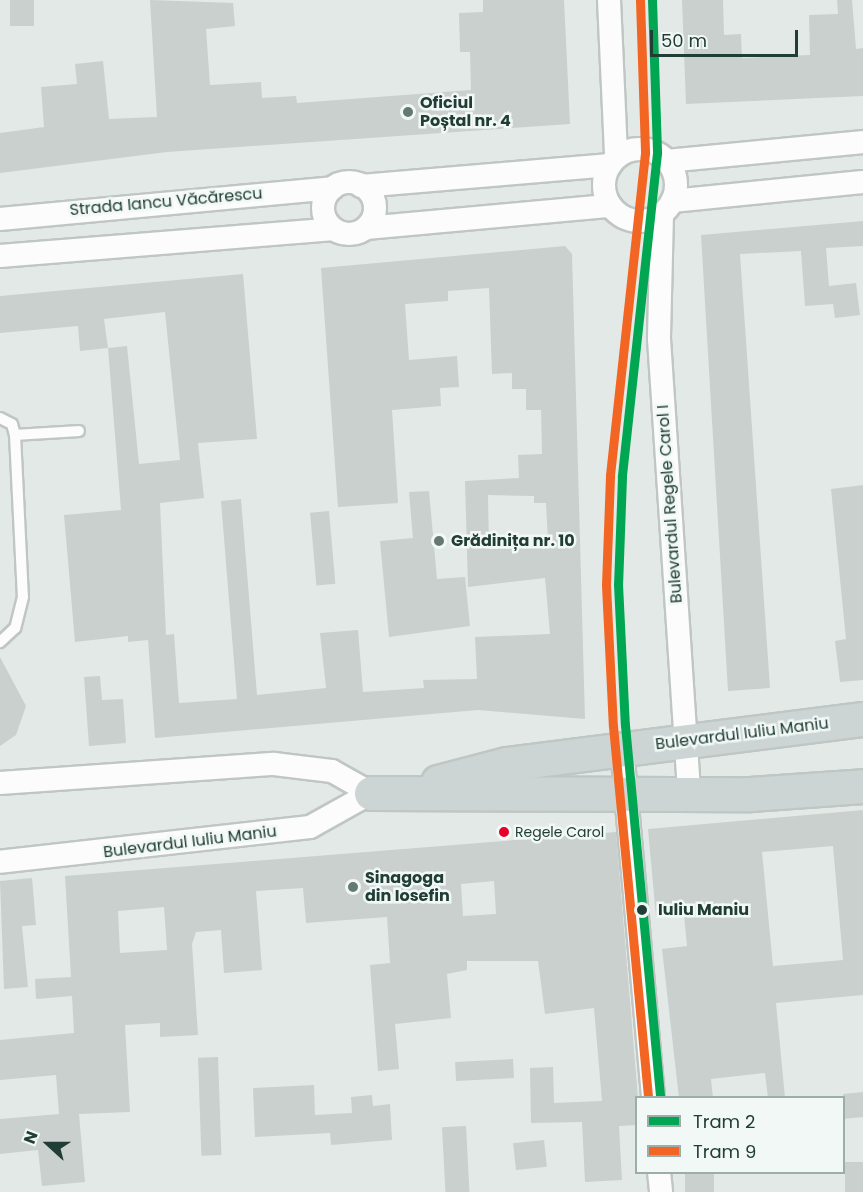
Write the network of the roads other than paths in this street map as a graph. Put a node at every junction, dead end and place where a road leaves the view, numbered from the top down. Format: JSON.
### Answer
{"nodes":[{"id":1,"x":609,"y":0,"type":"edge"},
{"id":2,"x":863,"y":142,"type":"edge"},
{"id":3,"x":613,"y":161,"type":"junction"},
{"id":4,"x":667,"y":161,"type":"junction"},
{"id":5,"x":863,"y":182,"type":"edge"},
{"id":6,"x":361,"y":186,"type":"junction"},
{"id":7,"x":333,"y":188,"type":"junction"},
{"id":8,"x":610,"y":206,"type":"junction"},
{"id":9,"x":667,"y":207,"type":"junction"},
{"id":10,"x":0,"y":219,"type":"edge"},
{"id":11,"x":366,"y":228,"type":"junction"},
{"id":12,"x":334,"y":230,"type":"junction"},
{"id":13,"x":0,"y":256,"type":"edge"},
{"id":14,"x":0,"y":418,"type":"edge"},
{"id":15,"x":79,"y":431,"type":"dead end"},
{"id":16,"x":15,"y":435,"type":"junction"},
{"id":17,"x":0,"y":642,"type":"edge"},
{"id":18,"x":863,"y":719,"type":"edge"},
{"id":19,"x":686,"y":740,"type":"junction"},
{"id":20,"x":622,"y":749,"type":"junction"},
{"id":21,"x":0,"y":783,"type":"edge"},
{"id":22,"x":863,"y":786,"type":"edge"},
{"id":23,"x":410,"y":789,"type":"junction"},
{"id":24,"x":371,"y":793,"type":"junction"},
{"id":25,"x":688,"y":794,"type":"junction"},
{"id":26,"x":626,"y":795,"type":"junction"},
{"id":27,"x":0,"y":862,"type":"edge"},
{"id":28,"x":653,"y":1096,"type":"edge"},
{"id":29,"x":659,"y":1174,"type":"edge"},
{"id":30,"x":661,"y":1192,"type":"edge"}],
"edges":[{"from":1,"to":3,"type":"street"},
{"from":2,"to":4,"type":"street"},
{"from":3,"to":4,"type":"street"},
{"from":3,"to":6,"type":"street"},
{"from":3,"to":8,"type":"street"},
{"from":4,"to":9,"type":"street"},
{"from":5,"to":9,"type":"street"},
{"from":6,"to":7,"type":"street"},
{"from":6,"to":11,"type":"street"},
{"from":7,"to":10,"type":"street","name":"Strada Iancu Văcărescu"},
{"from":7,"to":12,"type":"street"},
{"from":8,"to":9,"type":"street"},
{"from":8,"to":11,"type":"street"},
{"from":9,"to":19,"type":"street","name":"Bulevardul Regele Carol I"},
{"from":11,"to":12,"type":"street"},
{"from":12,"to":13,"type":"street"},
{"from":14,"to":16,"type":"lane"},
{"from":15,"to":16,"type":"lane"},
{"from":16,"to":17,"type":"lane"},
{"from":18,"to":19,"type":"main road","name":"Bulevardul Iuliu Maniu"},
{"from":19,"to":20,"type":"main road","name":"Bulevardul Iuliu Maniu"},
{"from":19,"to":25,"type":"street","name":"Bulevardul Regele Carol I"},
{"from":20,"to":23,"type":"main road","name":"Bulevardul Iuliu Maniu"},
{"from":20,"to":26,"type":"street"},
{"from":21,"to":24,"type":"street"},
{"from":22,"to":25,"type":"main road","name":"Bulevardul Iuliu Maniu"},
{"from":23,"to":24,"type":"main road","name":"Bulevardul Iuliu Maniu"},
{"from":23,"to":26,"type":"main road","name":"Bulevardul Iuliu Maniu"},
{"from":24,"to":27,"type":"street","name":"Bulevardul Iuliu Maniu"},
{"from":25,"to":26,"type":"main road","name":"Bulevardul Iuliu Maniu"},
{"from":26,"to":28,"type":"street"},
{"from":29,"to":30,"type":"street"}]}
